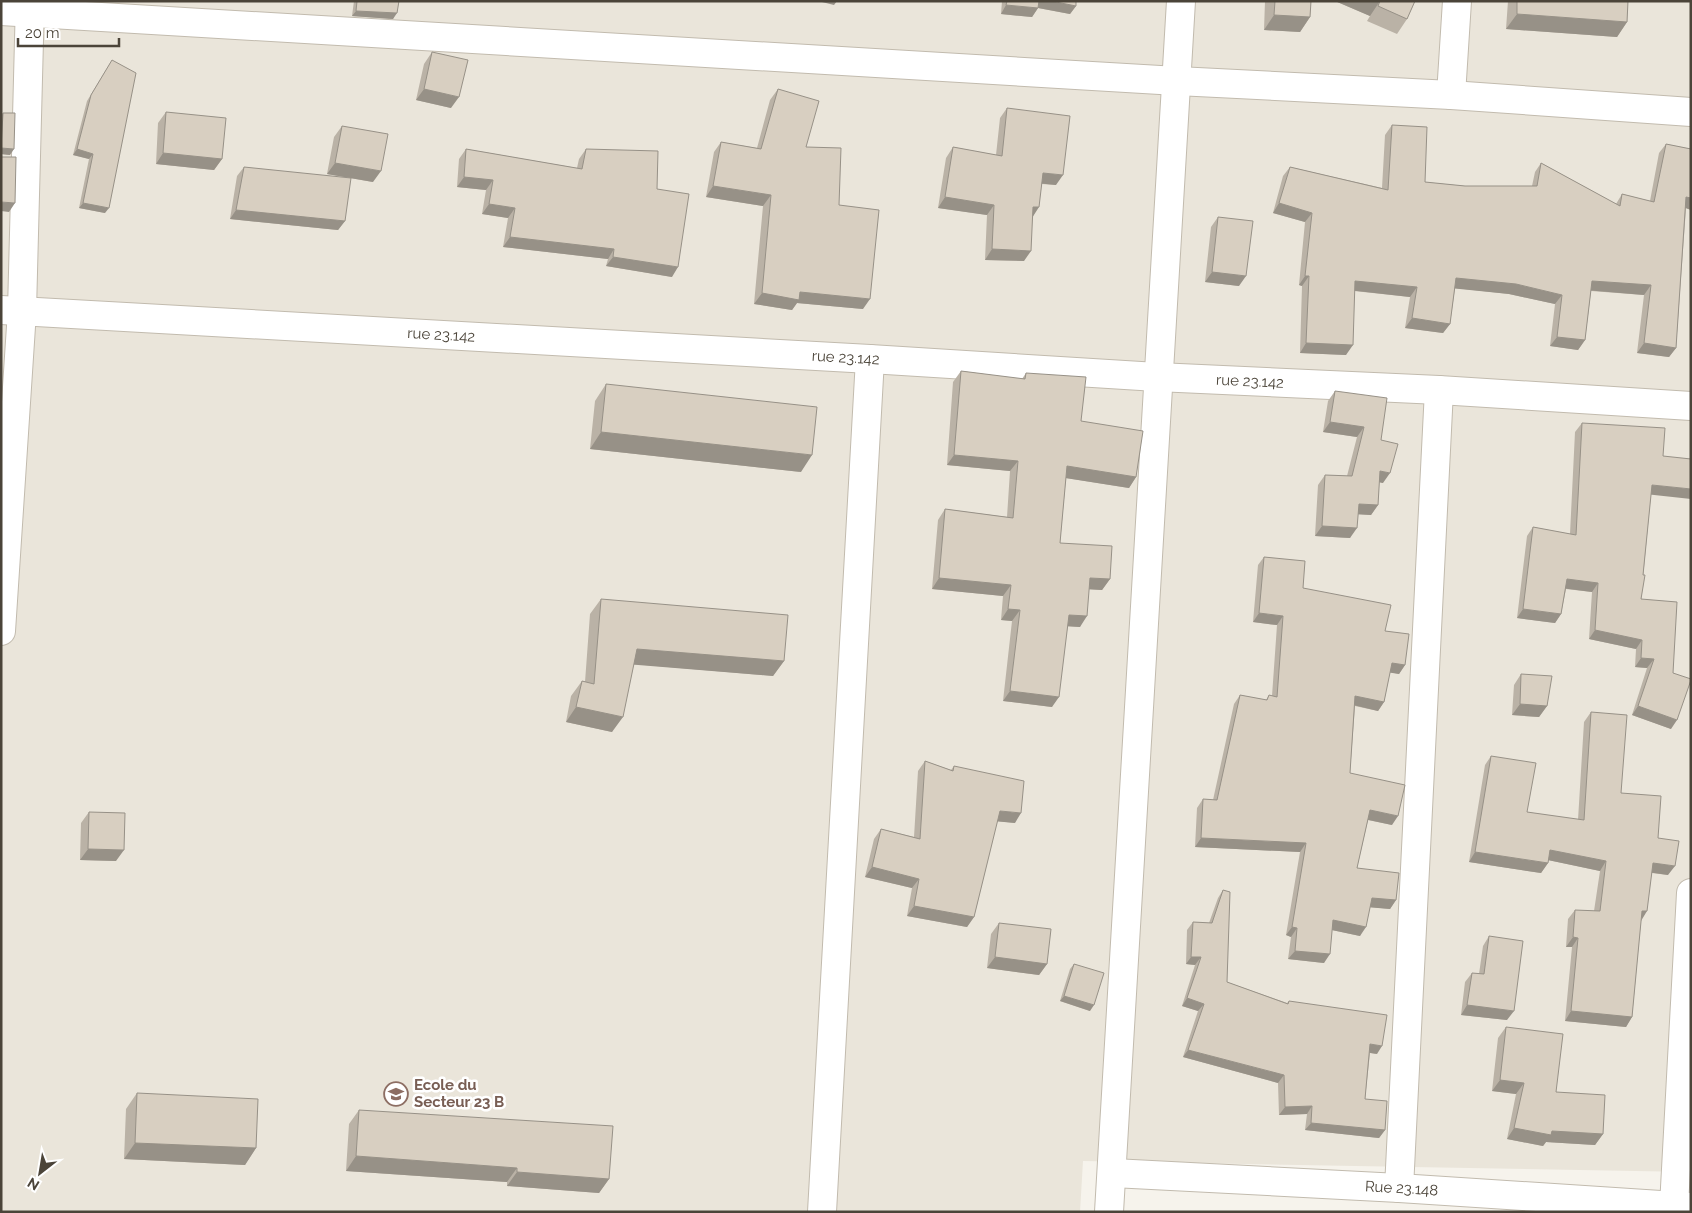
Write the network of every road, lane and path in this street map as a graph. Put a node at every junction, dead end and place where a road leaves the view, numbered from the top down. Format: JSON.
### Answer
{"nodes":[{"id":1,"x":1181,"y":1,"type":"edge"},
{"id":2,"x":1457,"y":1,"type":"edge"},
{"id":3,"x":30,"y":7,"type":"edge"},
{"id":4,"x":1,"y":11,"type":"edge"},
{"id":5,"x":1177,"y":82,"type":"junction"},
{"id":6,"x":1451,"y":95,"type":"junction"},
{"id":7,"x":1691,"y":112,"type":"edge"},
{"id":8,"x":12,"y":311,"type":"edge"},
{"id":9,"x":870,"y":359,"type":"junction"},
{"id":10,"x":1157,"y":377,"type":"junction"},
{"id":11,"x":1439,"y":390,"type":"junction"},
{"id":12,"x":1691,"y":406,"type":"edge"},
{"id":13,"x":3,"y":578,"type":"edge"},
{"id":14,"x":1,"y":631,"type":"edge"},
{"id":15,"x":1691,"y":893,"type":"edge"},
{"id":16,"x":1113,"y":1173,"type":"junction"},
{"id":17,"x":1399,"y":1188,"type":"junction"},
{"id":18,"x":1570,"y":1205,"type":"edge"},
{"id":19,"x":1682,"y":1206,"type":"edge"},
{"id":20,"x":822,"y":1212,"type":"edge"},
{"id":21,"x":1109,"y":1212,"type":"edge"}],
"edges":[{"from":1,"to":5,"type":"street"},
{"from":2,"to":6,"type":"street"},
{"from":3,"to":4,"type":"street"},
{"from":3,"to":5,"type":"street"},
{"from":3,"to":8,"type":"street"},
{"from":5,"to":6,"type":"street"},
{"from":5,"to":10,"type":"street"},
{"from":6,"to":7,"type":"street"},
{"from":8,"to":9,"type":"street","name":"rue 23.142"},
{"from":8,"to":13,"type":"street"},
{"from":9,"to":10,"type":"street","name":"rue 23.142"},
{"from":9,"to":20,"type":"street"},
{"from":10,"to":11,"type":"street","name":"rue 23.142"},
{"from":10,"to":16,"type":"street"},
{"from":11,"to":12,"type":"street","name":"rue 23.142"},
{"from":11,"to":17,"type":"street"},
{"from":13,"to":14,"type":"street"},
{"from":15,"to":19,"type":"street"},
{"from":16,"to":17,"type":"street","name":"Rue 23.148"},
{"from":16,"to":21,"type":"street"},
{"from":17,"to":18,"type":"street","name":"Rue 23.148"},
{"from":18,"to":19,"type":"street","name":"Rue 23.148"}]}
